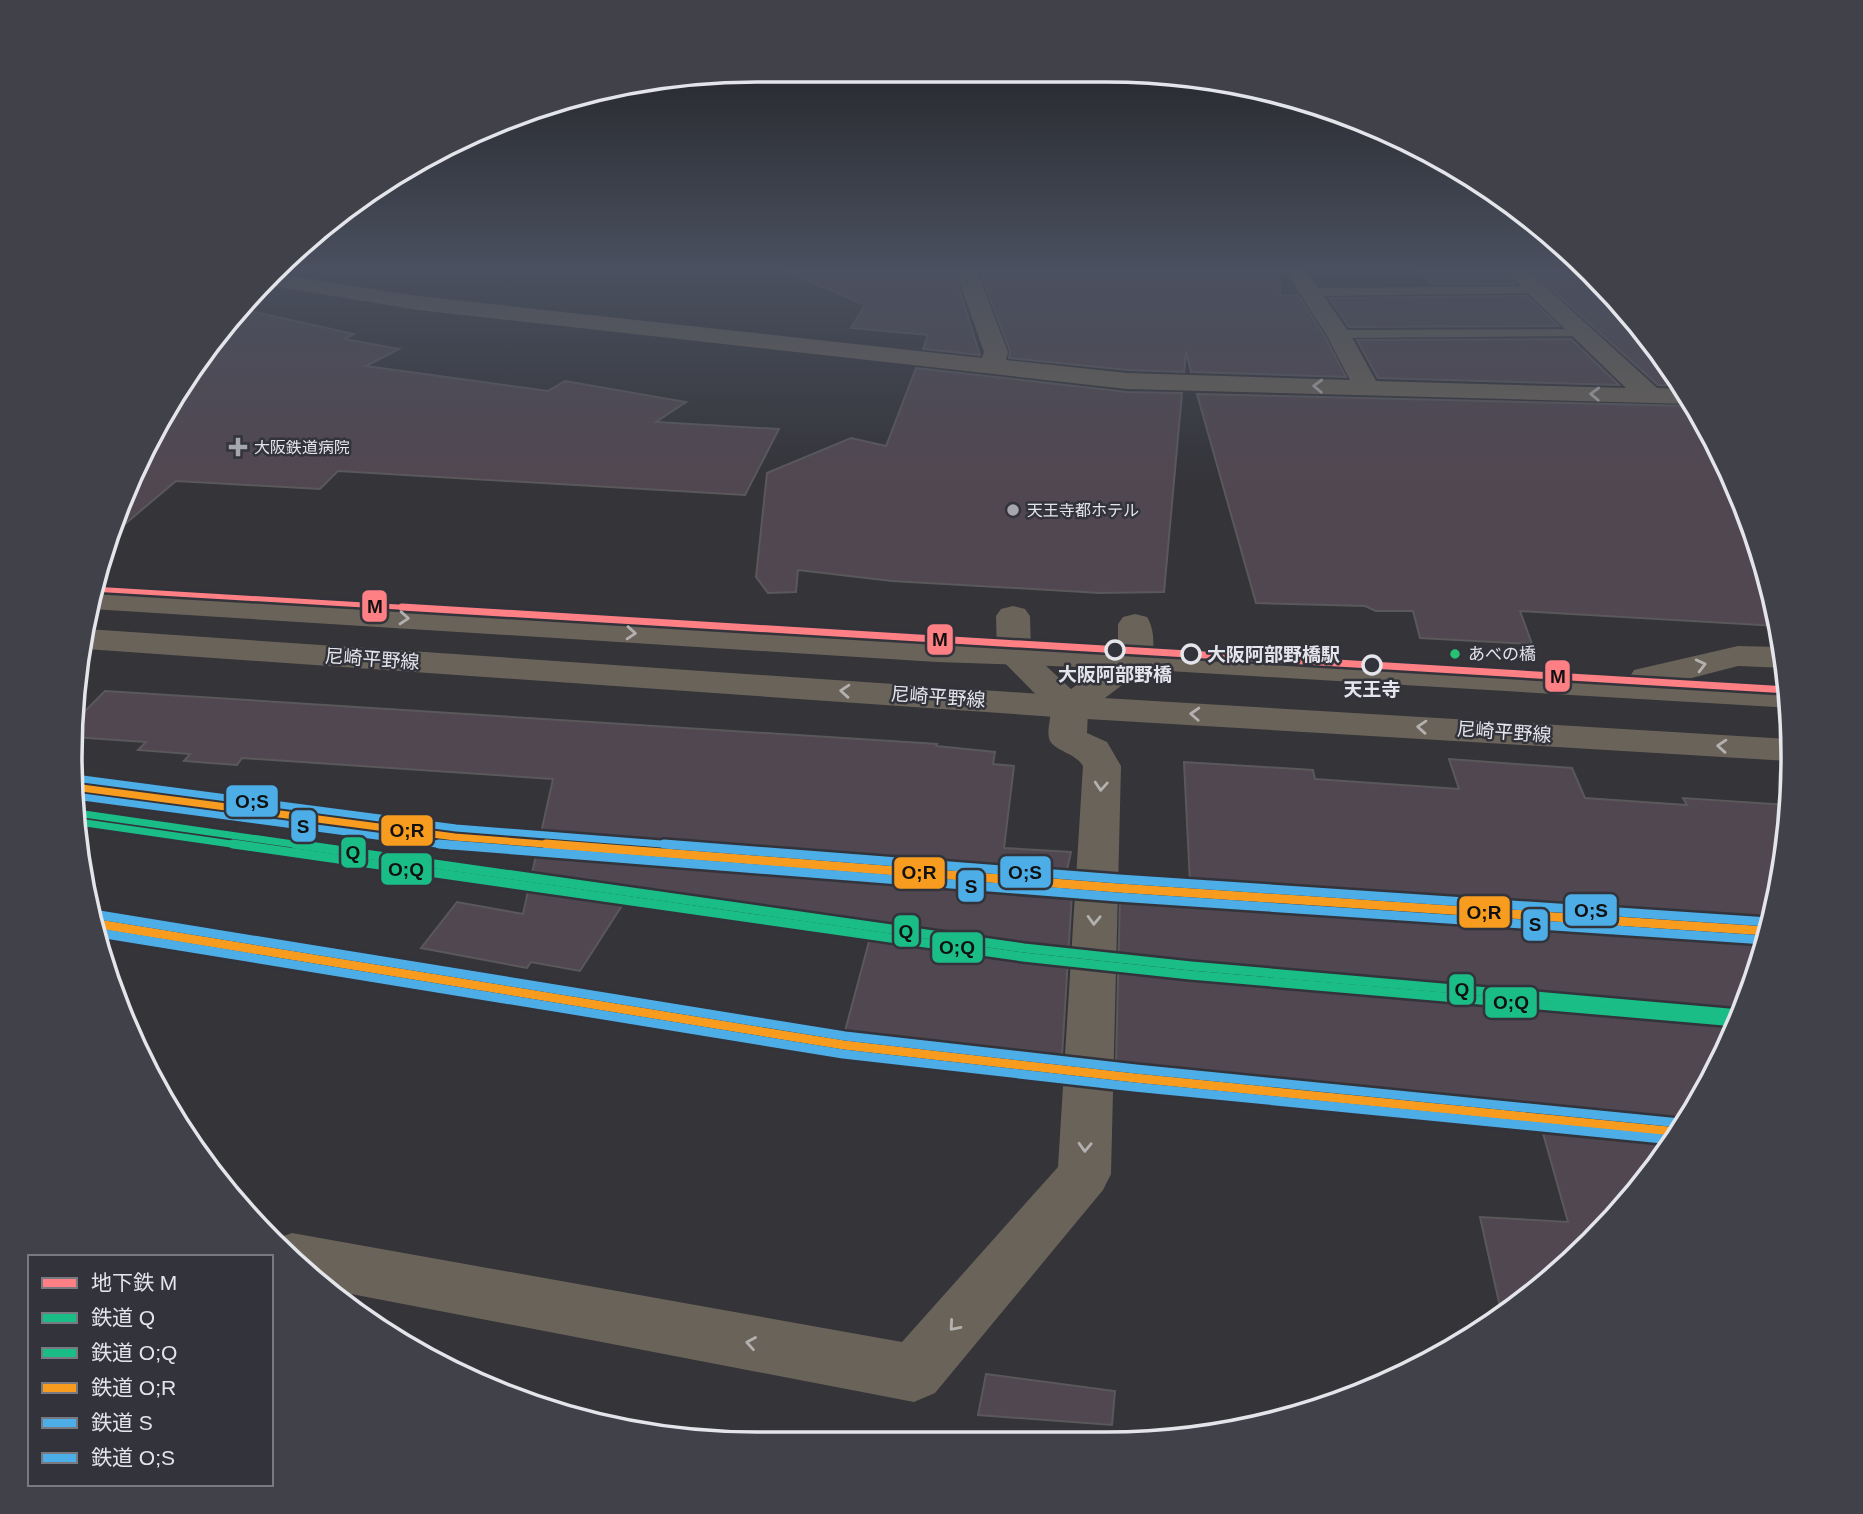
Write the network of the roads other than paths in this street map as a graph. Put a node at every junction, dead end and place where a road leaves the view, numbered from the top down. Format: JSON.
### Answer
{"nodes":[{"id":1,"x":743,"y":340,"type":"edge"},
{"id":2,"x":991,"y":340,"type":"edge"},
{"id":3,"x":1341,"y":340,"type":"edge"},
{"id":4,"x":1588,"y":340,"type":"edge"},
{"id":5,"x":992,"y":367,"type":"junction"},
{"id":6,"x":1367,"y":387,"type":"junction"},
{"id":7,"x":1650,"y":396,"type":"junction"},
{"id":8,"x":1676,"y":397,"type":"edge"},
{"id":9,"x":101,"y":600,"type":"edge"},
{"id":10,"x":1013,"y":616,"type":"dead end"},
{"id":11,"x":1135,"y":624,"type":"dead end"},
{"id":12,"x":93,"y":640,"type":"edge"},
{"id":13,"x":1014,"y":654,"type":"junction"},
{"id":14,"x":1773,"y":658,"type":"edge"},
{"id":15,"x":1135,"y":659,"type":"junction"},
{"id":16,"x":1611,"y":687,"type":"junction"},
{"id":17,"x":1778,"y":697,"type":"edge"},
{"id":18,"x":1069,"y":722,"type":"junction"},
{"id":19,"x":1781,"y":750,"type":"edge"},
{"id":20,"x":309,"y":1261,"type":"edge"}],
"edges":[{"from":1,"to":5,"type":"street"},
{"from":2,"to":5,"type":"street"},
{"from":3,"to":6,"type":"street"},
{"from":4,"to":7,"type":"street"},
{"from":6,"to":5,"type":"street","one_way":true},
{"from":7,"to":6,"type":"street","one_way":true},
{"from":7,"to":8,"type":"street"},
{"from":9,"to":13,"type":"street","one_way":true},
{"from":10,"to":13,"type":"street"},
{"from":11,"to":15,"type":"street"},
{"from":18,"to":12,"type":"street","name":"尼崎平野線","one_way":true},
{"from":13,"to":15,"type":"street"},
{"from":13,"to":18,"type":"street"},
{"from":16,"to":14,"type":"street","one_way":true},
{"from":15,"to":16,"type":"street"},
{"from":15,"to":18,"type":"street"},
{"from":16,"to":17,"type":"street"},
{"from":19,"to":18,"type":"street","name":"尼崎平野線","one_way":true},
{"from":18,"to":20,"type":"street","one_way":true}]}
